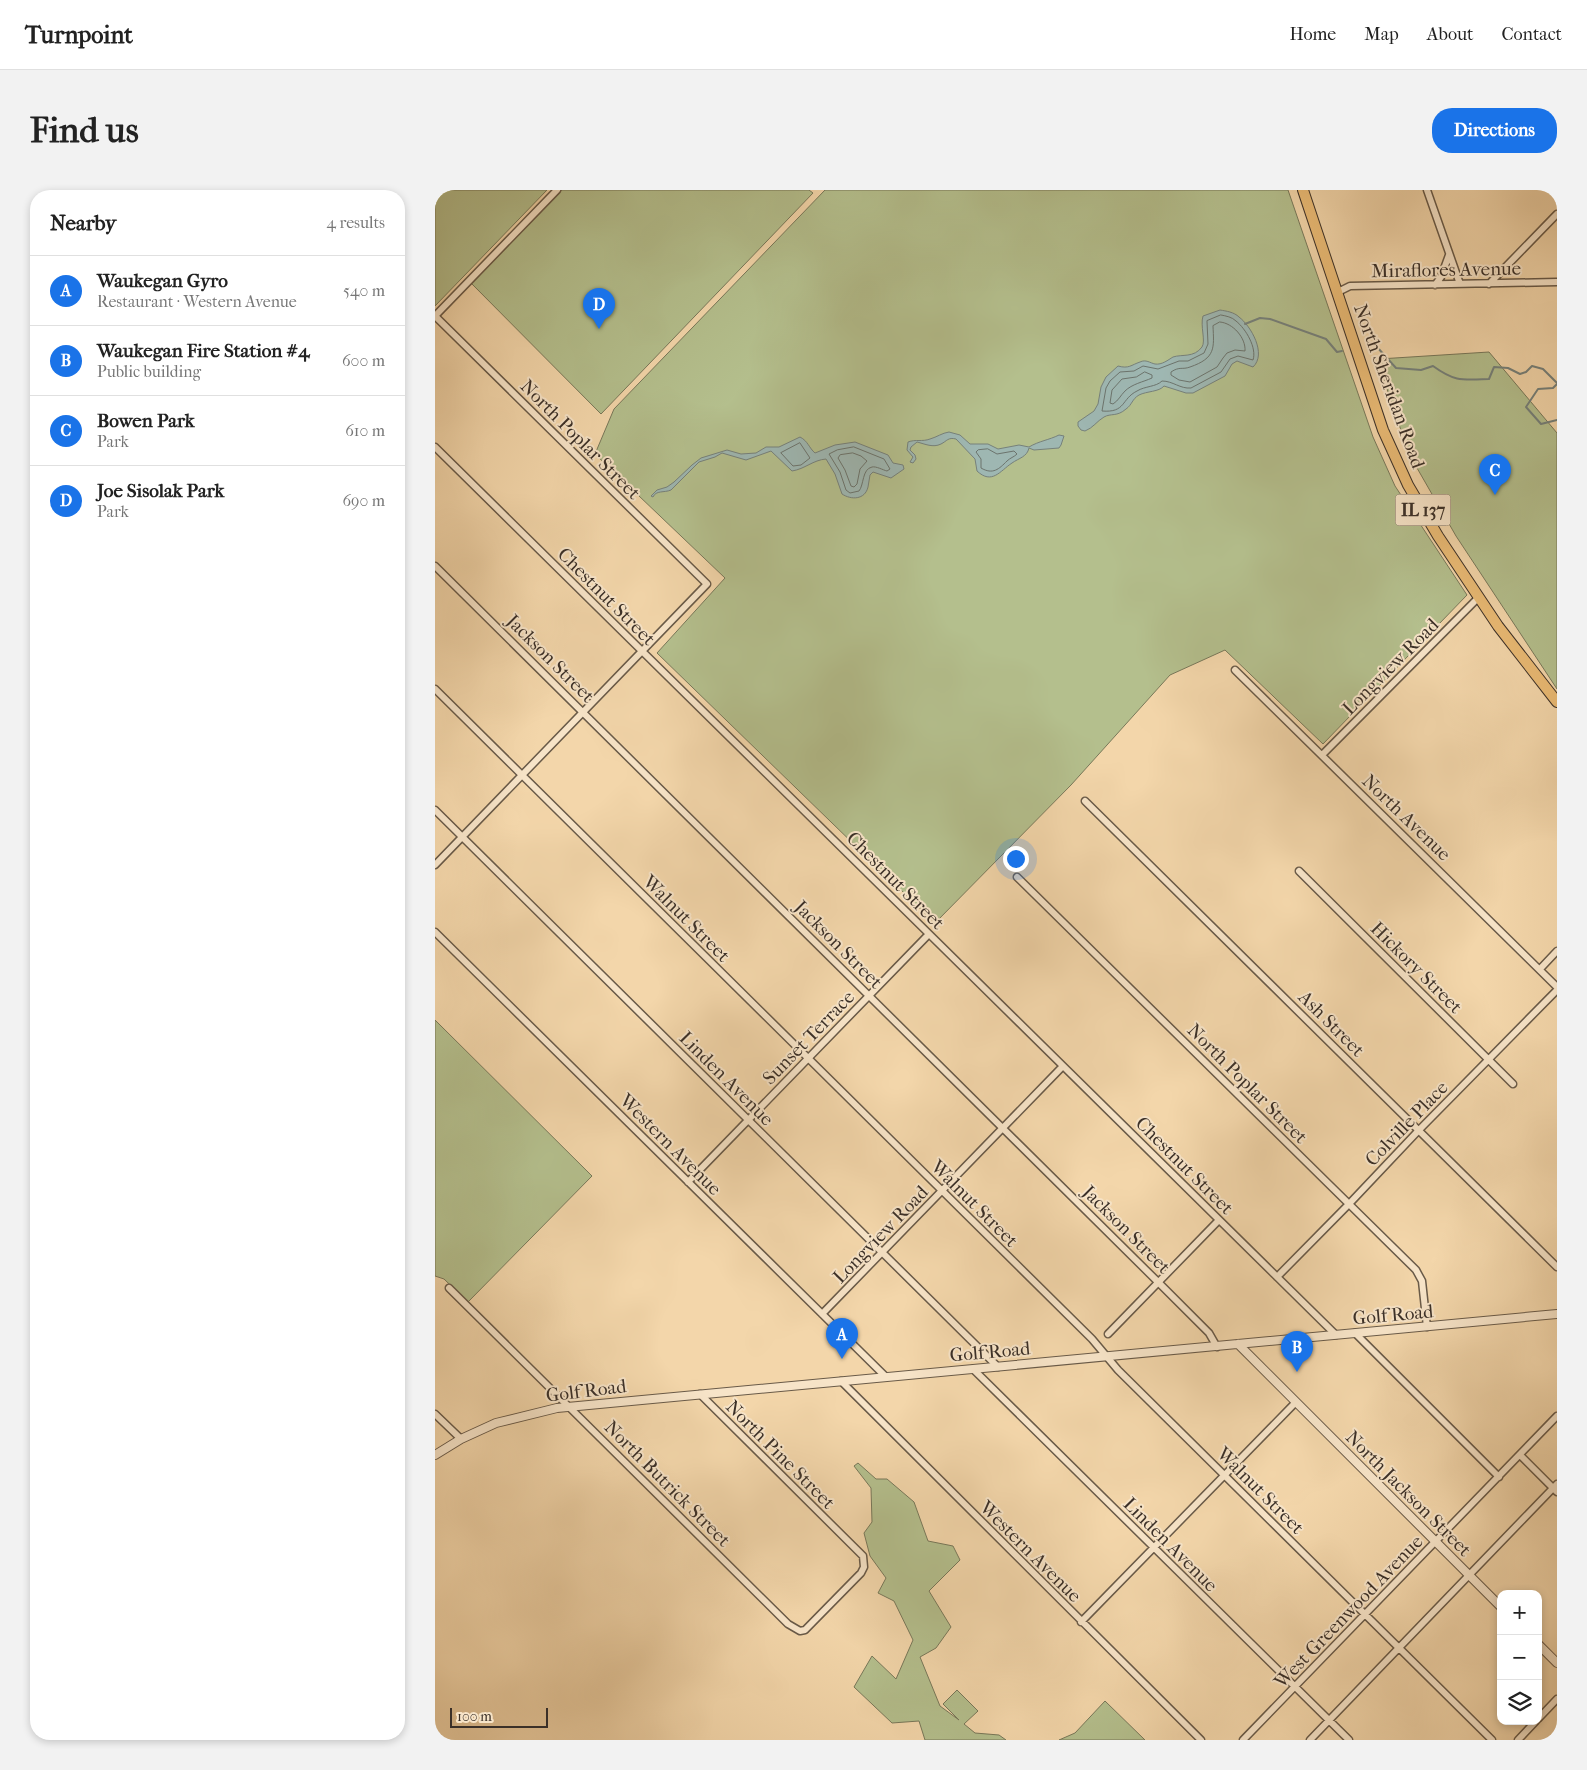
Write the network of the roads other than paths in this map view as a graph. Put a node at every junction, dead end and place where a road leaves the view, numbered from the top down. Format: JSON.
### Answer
{"nodes":[{"id":1,"x":557,"y":190,"type":"edge"},
{"id":2,"x":1303,"y":190,"type":"edge"},
{"id":3,"x":1427,"y":190,"type":"edge"},
{"id":4,"x":1557,"y":214,"type":"edge"},
{"id":5,"x":1449,"y":254,"type":"junction"},
{"id":6,"x":1557,"y":282,"type":"edge"},
{"id":7,"x":1459,"y":284,"type":"junction"},
{"id":8,"x":1489,"y":284,"type":"junction"},
{"id":9,"x":1435,"y":285,"type":"junction"},
{"id":10,"x":1338,"y":292,"type":"junction"},
{"id":11,"x":435,"y":316,"type":"edge"},
{"id":12,"x":435,"y":447,"type":"edge"},
{"id":13,"x":435,"y":566,"type":"edge"},
{"id":14,"x":1479,"y":597,"type":"junction"},
{"id":15,"x":642,"y":651,"type":"junction"},
{"id":16,"x":1235,"y":670,"type":"dead end"},
{"id":17,"x":435,"y":689,"type":"edge"},
{"id":18,"x":1557,"y":702,"type":"edge"},
{"id":19,"x":583,"y":712,"type":"junction"},
{"id":20,"x":1323,"y":755,"type":"junction"},
{"id":21,"x":522,"y":775,"type":"junction"},
{"id":22,"x":1085,"y":801,"type":"dead end"},
{"id":23,"x":435,"y":810,"type":"edge"},
{"id":24,"x":462,"y":837,"type":"junction"},
{"id":25,"x":435,"y":865,"type":"edge"},
{"id":26,"x":1299,"y":871,"type":"dead end"},
{"id":27,"x":1017,"y":877,"type":"dead end"},
{"id":28,"x":435,"y":932,"type":"edge"},
{"id":29,"x":929,"y":934,"type":"junction"},
{"id":30,"x":1557,"y":951,"type":"edge"},
{"id":31,"x":1540,"y":969,"type":"junction"},
{"id":32,"x":1557,"y":988,"type":"edge"},
{"id":33,"x":869,"y":996,"type":"junction"},
{"id":34,"x":808,"y":1059,"type":"junction"},
{"id":35,"x":1489,"y":1059,"type":"junction"},
{"id":36,"x":1063,"y":1066,"type":"junction"},
{"id":37,"x":1513,"y":1084,"type":"dead end"},
{"id":38,"x":749,"y":1120,"type":"junction"},
{"id":39,"x":1002,"y":1128,"type":"junction"},
{"id":40,"x":1419,"y":1130,"type":"junction"},
{"id":41,"x":688,"y":1182,"type":"junction"},
{"id":42,"x":942,"y":1191,"type":"junction"},
{"id":43,"x":1349,"y":1204,"type":"junction"},
{"id":44,"x":1219,"y":1220,"type":"junction"},
{"id":45,"x":882,"y":1252,"type":"junction"},
{"id":46,"x":1557,"y":1267,"type":"edge"},
{"id":47,"x":1277,"y":1277,"type":"junction"},
{"id":48,"x":1158,"y":1282,"type":"junction"},
{"id":49,"x":449,"y":1288,"type":"dead end"},
{"id":50,"x":822,"y":1314,"type":"junction"},
{"id":51,"x":1557,"y":1314,"type":"edge"},
{"id":52,"x":1427,"y":1327,"type":"junction"},
{"id":53,"x":1355,"y":1333,"type":"junction"},
{"id":54,"x":1107,"y":1334,"type":"dead end"},
{"id":55,"x":1336,"y":1335,"type":"junction"},
{"id":56,"x":1238,"y":1344,"type":"junction"},
{"id":57,"x":1217,"y":1347,"type":"junction"},
{"id":58,"x":1107,"y":1357,"type":"junction"},
{"id":59,"x":998,"y":1367,"type":"junction"},
{"id":60,"x":973,"y":1369,"type":"junction"},
{"id":61,"x":886,"y":1377,"type":"junction"},
{"id":62,"x":841,"y":1381,"type":"junction"},
{"id":63,"x":700,"y":1394,"type":"junction"},
{"id":64,"x":1295,"y":1403,"type":"junction"},
{"id":65,"x":570,"y":1406,"type":"junction"},
{"id":66,"x":435,"y":1414,"type":"edge"},
{"id":67,"x":1557,"y":1416,"type":"edge"},
{"id":68,"x":461,"y":1439,"type":"junction"},
{"id":69,"x":1520,"y":1454,"type":"junction"},
{"id":70,"x":435,"y":1455,"type":"edge"},
{"id":71,"x":1225,"y":1475,"type":"junction"},
{"id":72,"x":1499,"y":1476,"type":"junction"},
{"id":73,"x":1556,"y":1488,"type":"edge"},
{"id":74,"x":1435,"y":1542,"type":"junction"},
{"id":75,"x":1154,"y":1548,"type":"junction"},
{"id":76,"x":1469,"y":1575,"type":"junction"},
{"id":77,"x":759,"y":1595,"type":"joint"},
{"id":78,"x":1497,"y":1603,"type":"edge"},
{"id":79,"x":1365,"y":1614,"type":"junction"},
{"id":80,"x":1081,"y":1622,"type":"junction"},
{"id":81,"x":1399,"y":1648,"type":"junction"},
{"id":82,"x":1542,"y":1648,"type":"edge"},
{"id":83,"x":1557,"y":1663,"type":"edge"},
{"id":84,"x":1295,"y":1687,"type":"junction"},
{"id":85,"x":1557,"y":1700,"type":"edge"},
{"id":86,"x":1542,"y":1715,"type":"edge"},
{"id":87,"x":1329,"y":1720,"type":"junction"},
{"id":88,"x":1532,"y":1725,"type":"edge"},
{"id":89,"x":1201,"y":1740,"type":"edge"},
{"id":90,"x":1243,"y":1740,"type":"edge"},
{"id":91,"x":1310,"y":1740,"type":"edge"},
{"id":92,"x":1349,"y":1740,"type":"edge"},
{"id":93,"x":1492,"y":1740,"type":"edge"},
{"id":94,"x":1518,"y":1740,"type":"edge"}],
"edges":[{"from":1,"to":11,"type":"street"},
{"from":2,"to":10,"type":"main road","name":"North Sheridan Road","number":"IL 137"},
{"from":3,"to":5,"type":"street"},
{"from":4,"to":8,"type":"street"},
{"from":5,"to":7,"type":"street"},
{"from":5,"to":9,"type":"street"},
{"from":6,"to":8,"type":"street","name":"Miraflores Avenue"},
{"from":7,"to":8,"type":"street","name":"Miraflores Avenue"},
{"from":7,"to":9,"type":"street","name":"Miraflores Avenue"},
{"from":9,"to":10,"type":"street","name":"Miraflores Avenue"},
{"from":10,"to":14,"type":"main road","name":"North Sheridan Road","number":"IL 137"},
{"from":11,"to":15,"type":"street","name":"North Poplar Street"},
{"from":12,"to":15,"type":"street","name":"Chestnut Street"},
{"from":13,"to":19,"type":"street","name":"Jackson Street"},
{"from":14,"to":18,"type":"main road","name":"North Sheridan Road","number":"IL 137"},
{"from":14,"to":20,"type":"street","name":"Longview Road"},
{"from":15,"to":19,"type":"street"},
{"from":15,"to":29,"type":"street","name":"Chestnut Street"},
{"from":16,"to":20,"type":"street","name":"North Avenue"},
{"from":17,"to":21,"type":"street","name":"Walnut Street"},
{"from":19,"to":21,"type":"street"},
{"from":19,"to":33,"type":"street","name":"Jackson Street"},
{"from":20,"to":31,"type":"street","name":"North Avenue"},
{"from":21,"to":24,"type":"street"},
{"from":21,"to":34,"type":"street","name":"Walnut Street"},
{"from":22,"to":40,"type":"street","name":"Ash Street"},
{"from":23,"to":24,"type":"street","name":"Linden Avenue"},
{"from":24,"to":25,"type":"street"},
{"from":24,"to":38,"type":"street","name":"Linden Avenue"},
{"from":26,"to":35,"type":"street","name":"Hickory Street"},
{"from":27,"to":43,"type":"street","name":"North Poplar Street"},
{"from":28,"to":41,"type":"street","name":"Western Avenue"},
{"from":29,"to":33,"type":"street","name":"Sunset Terrace"},
{"from":29,"to":36,"type":"street","name":"Chestnut Street"},
{"from":30,"to":31,"type":"street"},
{"from":31,"to":32,"type":"street","name":"North Avenue"},
{"from":32,"to":35,"type":"street","name":"Colville Place"},
{"from":33,"to":34,"type":"street","name":"Sunset Terrace"},
{"from":33,"to":39,"type":"street","name":"Jackson Street"},
{"from":34,"to":38,"type":"street","name":"Sunset Terrace"},
{"from":34,"to":42,"type":"street","name":"Walnut Street"},
{"from":35,"to":37,"type":"street","name":"Hickory Street"},
{"from":35,"to":40,"type":"street","name":"Colville Place"},
{"from":36,"to":39,"type":"street","name":"Longview Road"},
{"from":36,"to":44,"type":"street","name":"Chestnut Street"},
{"from":38,"to":41,"type":"street","name":"Sunset Terrace"},
{"from":38,"to":45,"type":"street","name":"Linden Avenue"},
{"from":39,"to":42,"type":"street","name":"Longview Road"},
{"from":39,"to":48,"type":"street","name":"Jackson Street"},
{"from":40,"to":43,"type":"street","name":"Colville Place"},
{"from":40,"to":46,"type":"street","name":"Ash Street"},
{"from":41,"to":50,"type":"street","name":"Western Avenue"},
{"from":42,"to":45,"type":"street","name":"Longview Road"},
{"from":42,"to":58,"type":"street","name":"Walnut Street"},
{"from":43,"to":47,"type":"street","name":"Colville Place"},
{"from":43,"to":52,"type":"street","name":"North Poplar Street"},
{"from":44,"to":47,"type":"street","name":"Chestnut Street"},
{"from":44,"to":48,"type":"street"},
{"from":45,"to":50,"type":"street","name":"Longview Road"},
{"from":45,"to":59,"type":"street","name":"Linden Avenue"},
{"from":47,"to":55,"type":"street","name":"Chestnut Street"},
{"from":48,"to":54,"type":"street"},
{"from":48,"to":57,"type":"street","name":"Jackson Street"},
{"from":49,"to":65,"type":"street","name":"North Butrick Street"},
{"from":50,"to":61,"type":"street","name":"Western Avenue"},
{"from":51,"to":52,"type":"street","name":"Golf Road"},
{"from":52,"to":53,"type":"street","name":"Golf Road"},
{"from":53,"to":55,"type":"street","name":"Golf Road"},
{"from":53,"to":72,"type":"street"},
{"from":55,"to":56,"type":"street","name":"Golf Road"},
{"from":56,"to":57,"type":"street","name":"Golf Road"},
{"from":56,"to":64,"type":"street"},
{"from":57,"to":58,"type":"street","name":"Golf Road"},
{"from":58,"to":59,"type":"street","name":"Golf Road"},
{"from":58,"to":71,"type":"street","name":"Walnut Street"},
{"from":59,"to":60,"type":"street","name":"Golf Road"},
{"from":60,"to":61,"type":"street","name":"Golf Road"},
{"from":60,"to":75,"type":"street","name":"Linden Avenue"},
{"from":61,"to":62,"type":"street","name":"Golf Road"},
{"from":62,"to":63,"type":"street","name":"Golf Road"},
{"from":62,"to":80,"type":"street","name":"Western Avenue"},
{"from":63,"to":65,"type":"street","name":"Golf Road"},
{"from":63,"to":77,"type":"street","name":"North Pine Street"},
{"from":64,"to":71,"type":"street"},
{"from":64,"to":74,"type":"street","name":"North Jackson Street"},
{"from":65,"to":68,"type":"street","name":"Golf Road"},
{"from":65,"to":77,"type":"street","name":"North Butrick Street"},
{"from":66,"to":68,"type":"street"},
{"from":67,"to":69,"type":"street","name":"West Greenwood Avenue"},
{"from":68,"to":70,"type":"street","name":"Golf Road"},
{"from":69,"to":72,"type":"street","name":"West Greenwood Avenue"},
{"from":69,"to":73,"type":"street"},
{"from":71,"to":75,"type":"street"},
{"from":71,"to":79,"type":"street","name":"Walnut Street"},
{"from":72,"to":74,"type":"street","name":"West Greenwood Avenue"},
{"from":73,"to":76,"type":"street"},
{"from":74,"to":76,"type":"street","name":"North Jackson Street"},
{"from":74,"to":79,"type":"street","name":"West Greenwood Avenue"},
{"from":75,"to":80,"type":"street"},
{"from":75,"to":84,"type":"street","name":"Linden Avenue"},
{"from":76,"to":78,"type":"street","name":"North Jackson Street"},
{"from":76,"to":81,"type":"street"},
{"from":79,"to":81,"type":"street","name":"Walnut Street"},
{"from":79,"to":84,"type":"street","name":"West Greenwood Avenue"},
{"from":80,"to":89,"type":"street","name":"Western Avenue"},
{"from":81,"to":87,"type":"street"},
{"from":81,"to":93,"type":"street","name":"Walnut Street"},
{"from":82,"to":83,"type":"street"},
{"from":84,"to":87,"type":"street","name":"Linden Avenue"},
{"from":84,"to":90,"type":"street","name":"West Greenwood Avenue"},
{"from":85,"to":86,"type":"street"},
{"from":87,"to":91,"type":"street"},
{"from":87,"to":92,"type":"street","name":"Linden Avenue"},
{"from":88,"to":94,"type":"street"}]}
